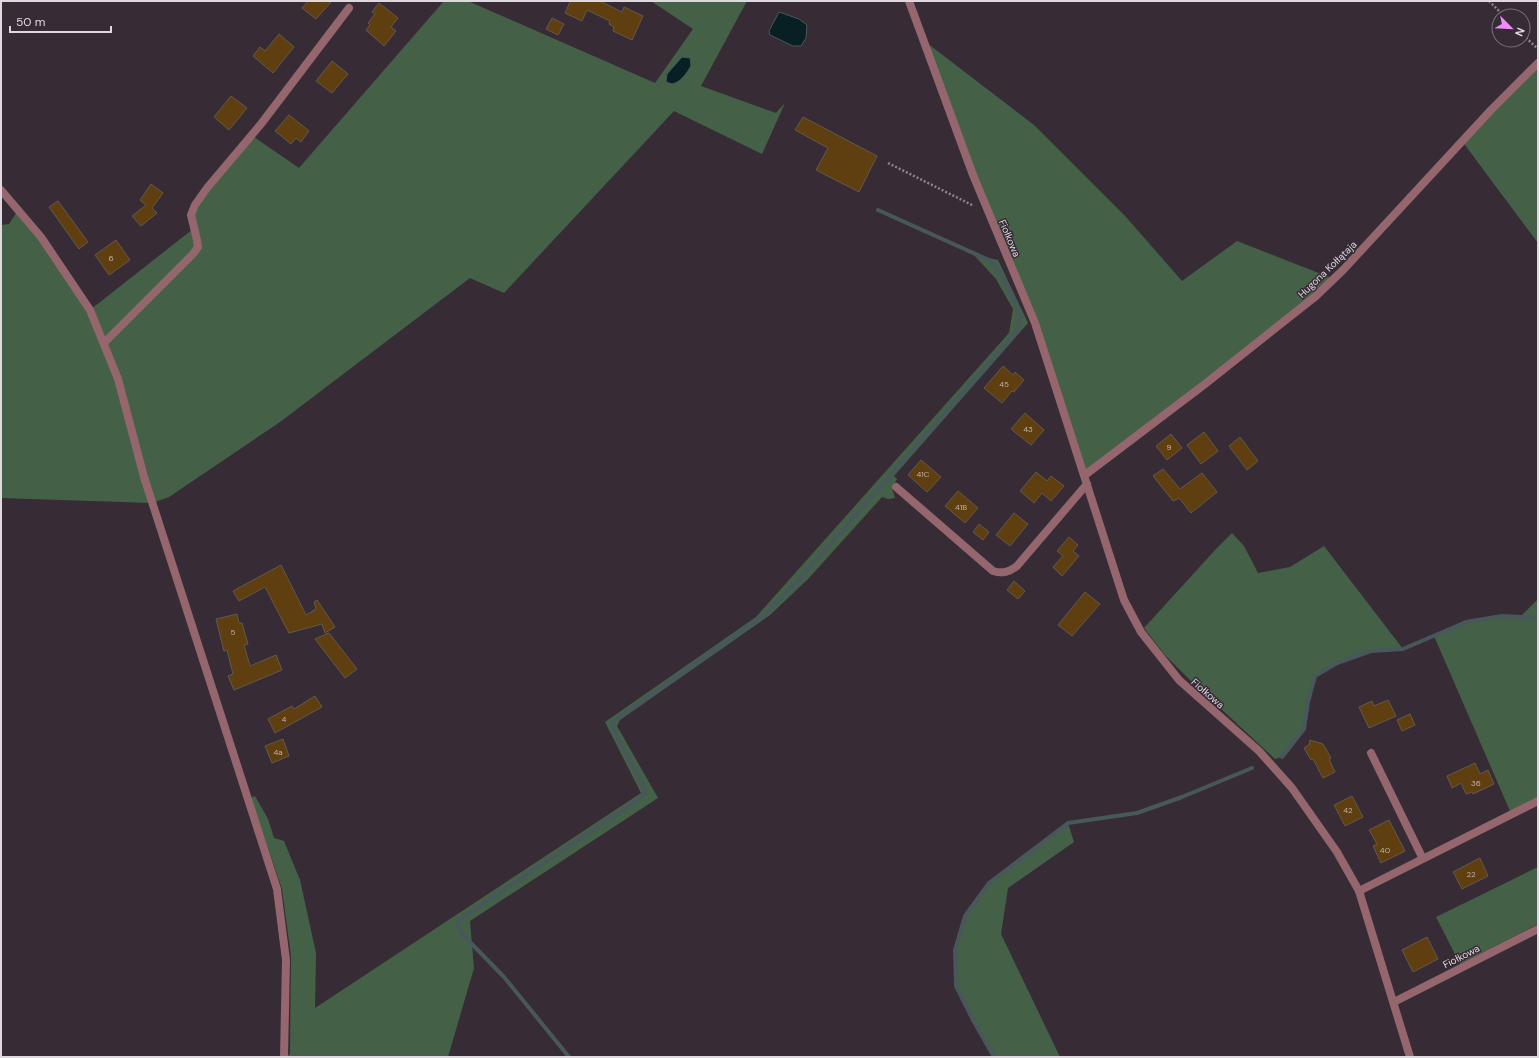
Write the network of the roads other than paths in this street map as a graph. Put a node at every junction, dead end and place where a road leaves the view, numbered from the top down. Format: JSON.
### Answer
{"nodes":[{"id":1,"x":909,"y":1,"type":"edge"},
{"id":2,"x":349,"y":8,"type":"dead end"},
{"id":3,"x":1538,"y":63,"type":"edge"},
{"id":4,"x":1,"y":190,"type":"edge"},
{"id":5,"x":104,"y":343,"type":"junction"},
{"id":6,"x":1085,"y":475,"type":"junction"},
{"id":7,"x":1087,"y":484,"type":"junction"},
{"id":8,"x":896,"y":487,"type":"dead end"},
{"id":9,"x":1371,"y":752,"type":"dead end"},
{"id":10,"x":1538,"y":801,"type":"edge"},
{"id":11,"x":1423,"y":859,"type":"junction"},
{"id":12,"x":1359,"y":891,"type":"junction"},
{"id":13,"x":1538,"y":929,"type":"edge"},
{"id":14,"x":1394,"y":1002,"type":"junction"},
{"id":15,"x":284,"y":1057,"type":"edge"},
{"id":16,"x":1410,"y":1057,"type":"edge"}],
"edges":[{"from":1,"to":6,"type":"street","name":"Fiołkowa"},
{"from":2,"to":5,"type":"street"},
{"from":3,"to":6,"type":"street","name":"Hugona Kołłątaja"},
{"from":4,"to":5,"type":"street"},
{"from":5,"to":15,"type":"street"},
{"from":6,"to":7,"type":"street","name":"Fiołkowa"},
{"from":7,"to":8,"type":"street"},
{"from":7,"to":12,"type":"street","name":"Fiołkowa"},
{"from":9,"to":11,"type":"street"},
{"from":10,"to":11,"type":"street"},
{"from":11,"to":12,"type":"street"},
{"from":12,"to":14,"type":"street","name":"Fiołkowa"},
{"from":13,"to":14,"type":"street","name":"Fiołkowa"},
{"from":14,"to":16,"type":"street","name":"Fiołkowa"}]}
